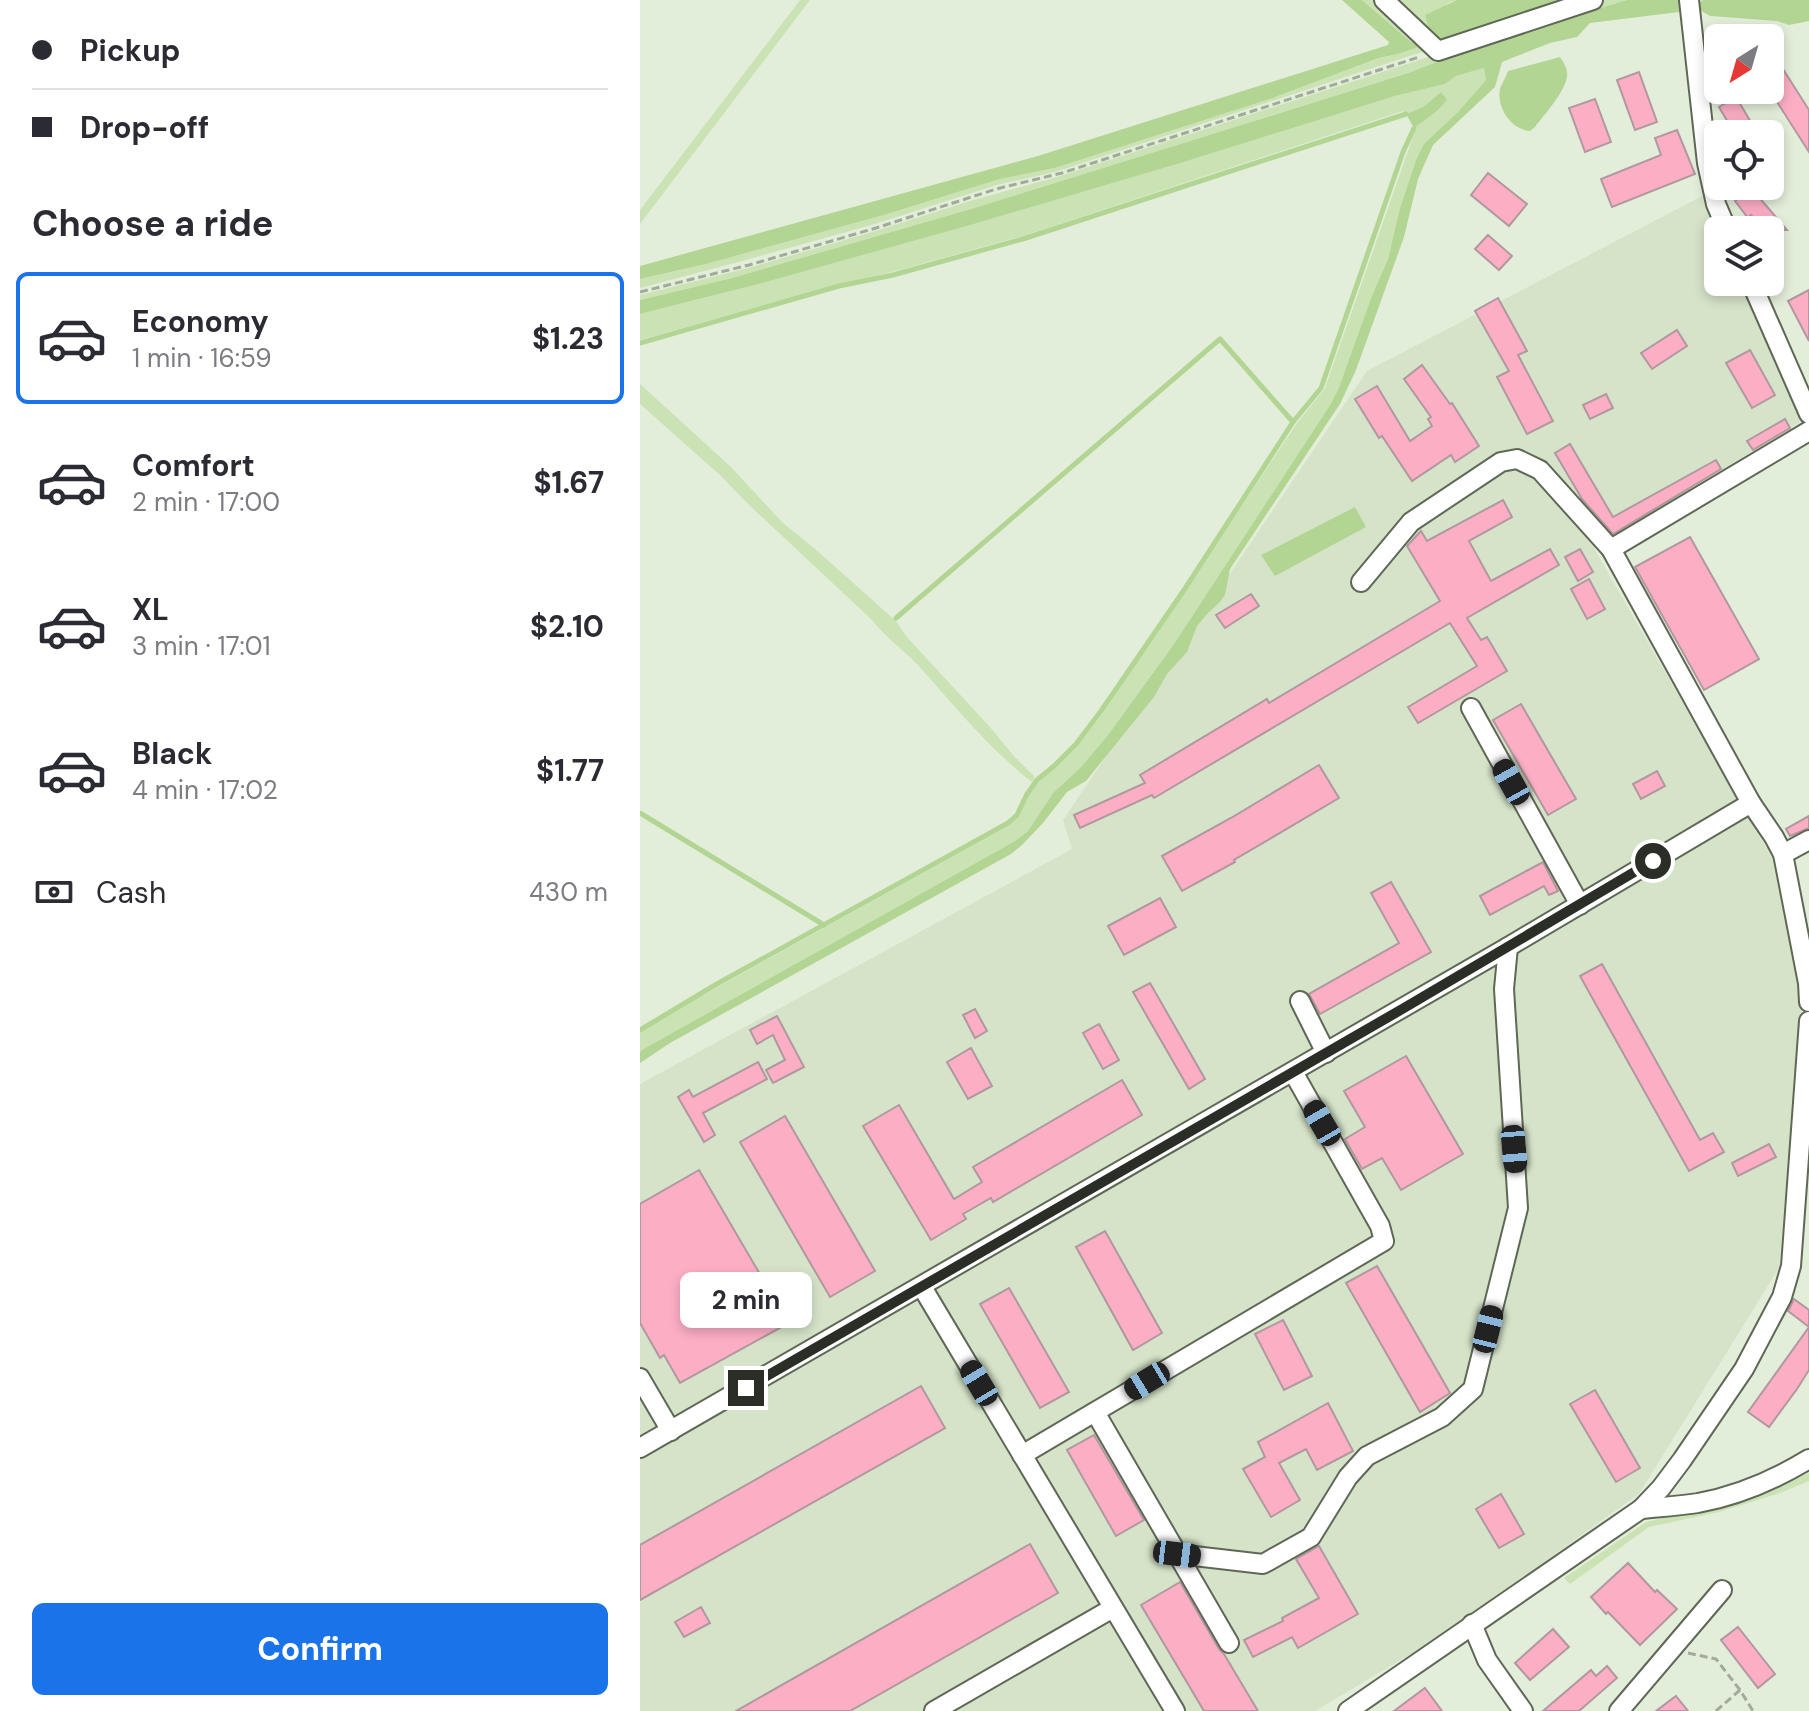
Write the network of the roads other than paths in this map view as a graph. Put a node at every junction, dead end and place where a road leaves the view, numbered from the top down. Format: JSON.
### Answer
{"nodes":[{"id":1,"x":1384,"y":0,"type":"edge"},
{"id":2,"x":1593,"y":0,"type":"edge"},
{"id":3,"x":1689,"y":0,"type":"edge"},
{"id":4,"x":1721,"y":216,"type":"edge"},
{"id":5,"x":1757,"y":296,"type":"edge"},
{"id":6,"x":1809,"y":414,"type":"edge"},
{"id":7,"x":1809,"y":431,"type":"edge"},
{"id":8,"x":1611,"y":549,"type":"junction"},
{"id":9,"x":1361,"y":582,"type":"dead end"},
{"id":10,"x":1471,"y":708,"type":"dead end"},
{"id":11,"x":1751,"y":803,"type":"junction"},
{"id":12,"x":1809,"y":840,"type":"edge"},
{"id":13,"x":1783,"y":854,"type":"junction"},
{"id":14,"x":1580,"y":905,"type":"junction"},
{"id":15,"x":1508,"y":947,"type":"junction"},
{"id":16,"x":1300,"y":1001,"type":"dead end"},
{"id":17,"x":1809,"y":1002,"type":"edge"},
{"id":18,"x":1809,"y":1021,"type":"edge"},
{"id":19,"x":1326,"y":1053,"type":"junction"},
{"id":20,"x":1293,"y":1072,"type":"junction"},
{"id":21,"x":922,"y":1287,"type":"junction"},
{"id":22,"x":640,"y":1378,"type":"edge"},
{"id":23,"x":1095,"y":1412,"type":"junction"},
{"id":24,"x":671,"y":1431,"type":"junction"},
{"id":25,"x":640,"y":1448,"type":"edge"},
{"id":26,"x":1022,"y":1455,"type":"junction"},
{"id":27,"x":1809,"y":1459,"type":"edge"},
{"id":28,"x":1641,"y":1509,"type":"junction"},
{"id":29,"x":1177,"y":1554,"type":"junction"},
{"id":30,"x":1722,"y":1590,"type":"dead end"},
{"id":31,"x":1113,"y":1608,"type":"junction"},
{"id":32,"x":1472,"y":1624,"type":"junction"},
{"id":33,"x":1229,"y":1643,"type":"dead end"},
{"id":34,"x":934,"y":1711,"type":"edge"},
{"id":35,"x":1175,"y":1711,"type":"edge"},
{"id":36,"x":1348,"y":1711,"type":"edge"},
{"id":37,"x":1523,"y":1711,"type":"edge"},
{"id":38,"x":1619,"y":1711,"type":"edge"}],
"edges":[{"from":1,"to":2,"type":"street"},
{"from":3,"to":4,"type":"street"},
{"from":5,"to":6,"type":"street"},
{"from":7,"to":8,"type":"street"},
{"from":8,"to":9,"type":"street"},
{"from":8,"to":11,"type":"street"},
{"from":10,"to":14,"type":"street"},
{"from":11,"to":13,"type":"street"},
{"from":11,"to":14,"type":"street"},
{"from":12,"to":13,"type":"street"},
{"from":13,"to":17,"type":"street"},
{"from":14,"to":15,"type":"street"},
{"from":15,"to":19,"type":"street"},
{"from":15,"to":29,"type":"street"},
{"from":16,"to":19,"type":"street"},
{"from":18,"to":28,"type":"street"},
{"from":19,"to":20,"type":"street"},
{"from":20,"to":21,"type":"street"},
{"from":20,"to":23,"type":"street"},
{"from":21,"to":24,"type":"street"},
{"from":21,"to":26,"type":"street"},
{"from":22,"to":24,"type":"street"},
{"from":23,"to":26,"type":"street"},
{"from":23,"to":29,"type":"street"},
{"from":24,"to":25,"type":"street"},
{"from":26,"to":31,"type":"street"},
{"from":27,"to":28,"type":"street"},
{"from":28,"to":32,"type":"street"},
{"from":29,"to":33,"type":"street"},
{"from":30,"to":38,"type":"street"},
{"from":31,"to":34,"type":"street"},
{"from":31,"to":35,"type":"street"},
{"from":32,"to":36,"type":"street"},
{"from":32,"to":37,"type":"street"}]}
